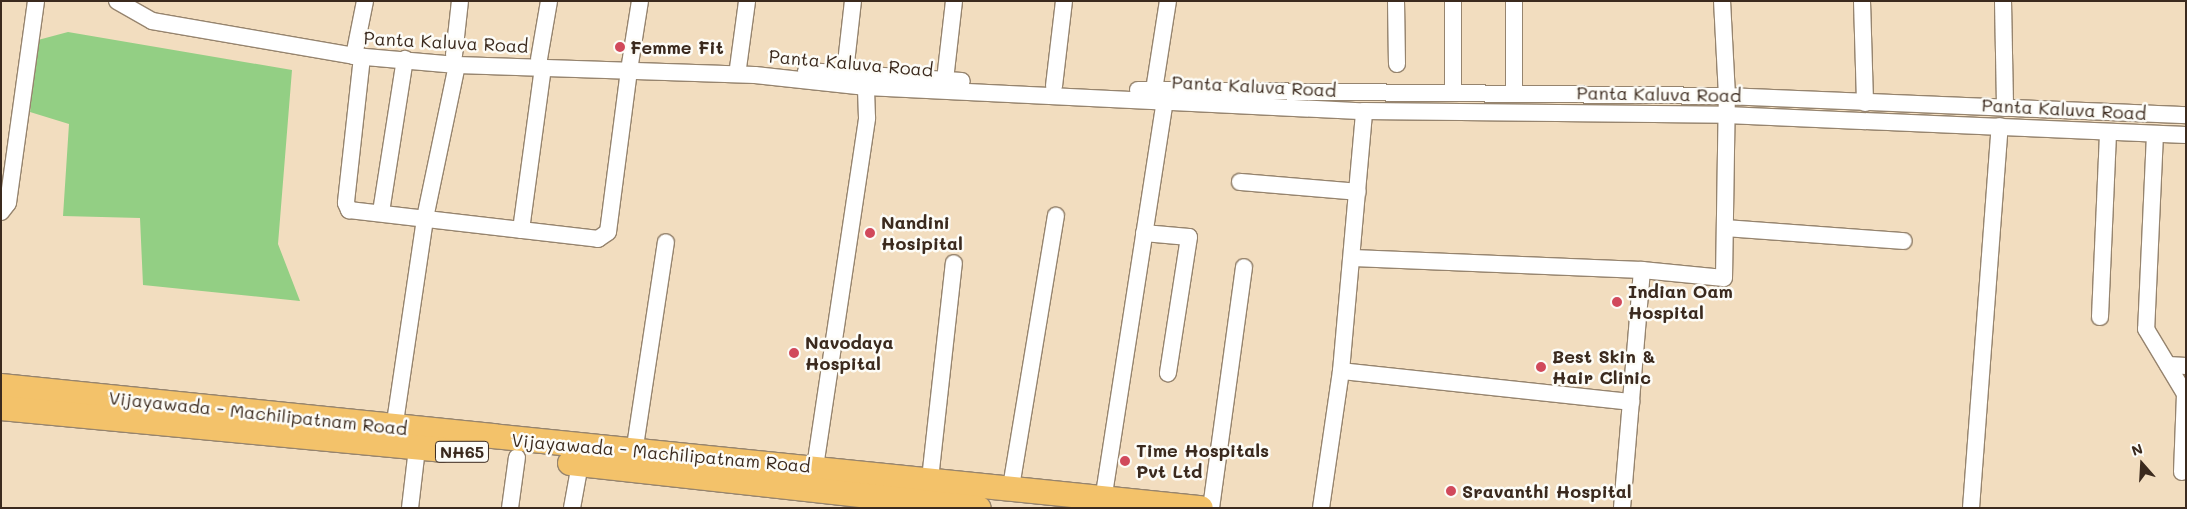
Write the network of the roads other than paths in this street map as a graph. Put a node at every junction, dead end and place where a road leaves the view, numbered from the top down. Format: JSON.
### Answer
{"nodes":[{"id":1,"x":36,"y":1,"type":"edge"},
{"id":2,"x":117,"y":1,"type":"edge"},
{"id":3,"x":365,"y":1,"type":"edge"},
{"id":4,"x":460,"y":1,"type":"edge"},
{"id":5,"x":549,"y":1,"type":"edge"},
{"id":6,"x":640,"y":1,"type":"edge"},
{"id":7,"x":747,"y":1,"type":"edge"},
{"id":8,"x":853,"y":1,"type":"edge"},
{"id":9,"x":954,"y":1,"type":"edge"},
{"id":10,"x":1064,"y":1,"type":"edge"},
{"id":11,"x":1168,"y":1,"type":"edge"},
{"id":12,"x":1396,"y":1,"type":"edge"},
{"id":13,"x":1453,"y":1,"type":"edge"},
{"id":14,"x":1514,"y":1,"type":"edge"},
{"id":15,"x":1722,"y":1,"type":"edge"},
{"id":16,"x":1862,"y":1,"type":"edge"},
{"id":17,"x":2003,"y":1,"type":"edge"},
{"id":18,"x":357,"y":53,"type":"junction"},
{"id":19,"x":405,"y":59,"type":"junction"},
{"id":20,"x":455,"y":60,"type":"junction"},
{"id":21,"x":541,"y":63,"type":"junction"},
{"id":22,"x":1397,"y":64,"type":"dead end"},
{"id":23,"x":630,"y":67,"type":"junction"},
{"id":24,"x":738,"y":68,"type":"junction"},
{"id":25,"x":845,"y":72,"type":"junction"},
{"id":26,"x":866,"y":86,"type":"junction"},
{"id":27,"x":949,"y":86,"type":"junction"},
{"id":28,"x":1054,"y":86,"type":"junction"},
{"id":29,"x":1453,"y":93,"type":"junction"},
{"id":30,"x":1514,"y":93,"type":"junction"},
{"id":31,"x":1159,"y":96,"type":"junction"},
{"id":32,"x":1726,"y":96,"type":"junction"},
{"id":33,"x":1865,"y":103,"type":"junction"},
{"id":34,"x":2006,"y":108,"type":"junction"},
{"id":35,"x":1364,"y":111,"type":"junction"},
{"id":36,"x":1726,"y":115,"type":"junction"},
{"id":37,"x":2186,"y":115,"type":"edge"},
{"id":38,"x":2000,"y":126,"type":"junction"},
{"id":39,"x":2108,"y":132,"type":"junction"},
{"id":40,"x":2155,"y":134,"type":"junction"},
{"id":41,"x":2186,"y":135,"type":"edge"},
{"id":42,"x":1240,"y":182,"type":"dead end"},
{"id":43,"x":1358,"y":192,"type":"junction"},
{"id":44,"x":1,"y":212,"type":"edge"},
{"id":45,"x":381,"y":212,"type":"junction"},
{"id":46,"x":1056,"y":216,"type":"dead end"},
{"id":47,"x":425,"y":218,"type":"junction"},
{"id":48,"x":1726,"y":228,"type":"junction"},
{"id":49,"x":521,"y":230,"type":"junction"},
{"id":50,"x":1144,"y":233,"type":"junction"},
{"id":51,"x":1904,"y":241,"type":"dead end"},
{"id":52,"x":666,"y":242,"type":"dead end"},
{"id":53,"x":1353,"y":258,"type":"junction"},
{"id":54,"x":954,"y":263,"type":"dead end"},
{"id":55,"x":1244,"y":267,"type":"dead end"},
{"id":56,"x":1642,"y":270,"type":"junction"},
{"id":57,"x":2100,"y":317,"type":"dead end"},
{"id":58,"x":2168,"y":365,"type":"junction"},
{"id":59,"x":2186,"y":366,"type":"edge"},
{"id":60,"x":1342,"y":371,"type":"junction"},
{"id":61,"x":1168,"y":373,"type":"dead end"},
{"id":62,"x":1,"y":386,"type":"edge"},
{"id":63,"x":1631,"y":402,"type":"junction"},
{"id":64,"x":1,"y":408,"type":"edge"},
{"id":65,"x":188,"y":416,"type":"junction"},
{"id":66,"x":394,"y":429,"type":"junction"},
{"id":67,"x":416,"y":448,"type":"junction"},
{"id":68,"x":634,"y":453,"type":"junction"},
{"id":69,"x":517,"y":457,"type":"junction"},
{"id":70,"x":580,"y":464,"type":"junction"},
{"id":71,"x":815,"y":467,"type":"junction"},
{"id":72,"x":2182,"y":472,"type":"dead end"},
{"id":73,"x":930,"y":480,"type":"junction"},
{"id":74,"x":1011,"y":487,"type":"junction"},
{"id":75,"x":825,"y":500,"type":"edge"},
{"id":76,"x":1068,"y":500,"type":"edge"},
{"id":77,"x":1102,"y":502,"type":"edge"},
{"id":78,"x":410,"y":508,"type":"edge"},
{"id":79,"x":510,"y":508,"type":"edge"},
{"id":80,"x":572,"y":508,"type":"edge"},
{"id":81,"x":979,"y":508,"type":"edge"},
{"id":82,"x":1201,"y":508,"type":"edge"},
{"id":83,"x":1210,"y":508,"type":"edge"},
{"id":84,"x":1321,"y":508,"type":"edge"},
{"id":85,"x":1622,"y":508,"type":"edge"},
{"id":86,"x":1971,"y":508,"type":"edge"}],
"edges":[{"from":1,"to":44,"type":"street"},
{"from":2,"to":18,"type":"street","name":"Panta Kaluva Road"},
{"from":3,"to":18,"type":"street"},
{"from":4,"to":20,"type":"street"},
{"from":5,"to":21,"type":"street"},
{"from":6,"to":23,"type":"street"},
{"from":7,"to":24,"type":"street"},
{"from":8,"to":25,"type":"street"},
{"from":9,"to":27,"type":"street"},
{"from":10,"to":28,"type":"street"},
{"from":11,"to":31,"type":"street"},
{"from":12,"to":22,"type":"street"},
{"from":13,"to":29,"type":"street"},
{"from":14,"to":30,"type":"street"},
{"from":15,"to":32,"type":"street"},
{"from":16,"to":33,"type":"street"},
{"from":17,"to":34,"type":"street"},
{"from":18,"to":19,"type":"street","name":"Panta Kaluva Road"},
{"from":18,"to":20,"type":"street","name":"Panta Kaluva Road"},
{"from":18,"to":45,"type":"street"},
{"from":19,"to":20,"type":"street","name":"Panta Kaluva Road"},
{"from":19,"to":45,"type":"street"},
{"from":20,"to":21,"type":"street","name":"Panta Kaluva Road"},
{"from":20,"to":47,"type":"street"},
{"from":21,"to":23,"type":"street","name":"Panta Kaluva Road"},
{"from":21,"to":49,"type":"street"},
{"from":23,"to":24,"type":"street","name":"Panta Kaluva Road"},
{"from":23,"to":26,"type":"street","name":"Panta Kaluva Road"},
{"from":23,"to":49,"type":"street"},
{"from":24,"to":25,"type":"street","name":"Panta Kaluva Road"},
{"from":25,"to":27,"type":"street","name":"Panta Kaluva Road"},
{"from":26,"to":27,"type":"street","name":"Panta Kaluva Road"},
{"from":26,"to":71,"type":"street"},
{"from":27,"to":28,"type":"street","name":"Panta Kaluva Road"},
{"from":27,"to":31,"type":"street","name":"Panta Kaluva Road"},
{"from":28,"to":31,"type":"street","name":"Panta Kaluva Road"},
{"from":29,"to":30,"type":"street","name":"Panta Kaluva Road"},
{"from":29,"to":31,"type":"street","name":"Panta Kaluva Road"},
{"from":30,"to":32,"type":"street","name":"Panta Kaluva Road"},
{"from":31,"to":35,"type":"street","name":"Panta Kaluva Road"},
{"from":31,"to":50,"type":"street"},
{"from":32,"to":33,"type":"street","name":"Panta Kaluva Road"},
{"from":32,"to":36,"type":"street"},
{"from":33,"to":34,"type":"street","name":"Panta Kaluva Road"},
{"from":34,"to":37,"type":"street","name":"Panta Kaluva Road"},
{"from":35,"to":36,"type":"street","name":"Panta Kaluva Road"},
{"from":35,"to":43,"type":"street"},
{"from":36,"to":38,"type":"street","name":"Panta Kaluva Road"},
{"from":36,"to":48,"type":"street"},
{"from":38,"to":39,"type":"street","name":"Panta Kaluva Road"},
{"from":38,"to":86,"type":"street"},
{"from":39,"to":40,"type":"street","name":"Panta Kaluva Road"},
{"from":39,"to":57,"type":"street"},
{"from":40,"to":41,"type":"street","name":"Panta Kaluva Road"},
{"from":40,"to":58,"type":"street"},
{"from":42,"to":43,"type":"street"},
{"from":43,"to":53,"type":"street"},
{"from":45,"to":47,"type":"street"},
{"from":46,"to":74,"type":"street"},
{"from":47,"to":49,"type":"street"},
{"from":47,"to":66,"type":"street"},
{"from":48,"to":51,"type":"street"},
{"from":48,"to":56,"type":"street"},
{"from":50,"to":61,"type":"street"},
{"from":50,"to":77,"type":"street"},
{"from":52,"to":68,"type":"street"},
{"from":53,"to":56,"type":"street"},
{"from":53,"to":60,"type":"street"},
{"from":54,"to":73,"type":"street"},
{"from":55,"to":83,"type":"street"},
{"from":56,"to":63,"type":"street"},
{"from":58,"to":59,"type":"street"},
{"from":58,"to":72,"type":"street"},
{"from":60,"to":63,"type":"street"},
{"from":60,"to":84,"type":"street"},
{"from":62,"to":65,"type":"highway","name":"Vijayawada - Machilipatnam Road","number":"NH65"},
{"from":63,"to":85,"type":"street"},
{"from":64,"to":65,"type":"highway","name":"Vijayawada - Machilipatnam Road","number":"NH65"},
{"from":65,"to":66,"type":"highway","name":"Vijayawada - Machilipatnam Road","number":"NH65"},
{"from":65,"to":67,"type":"highway","name":"Vijayawada - Machilipatnam Road","number":"NH65"},
{"from":66,"to":68,"type":"highway","name":"Vijayawada - Machilipatnam Road","number":"NH65"},
{"from":67,"to":69,"type":"highway","name":"Vijayawada - Machilipatnam Road","number":"NH65"},
{"from":67,"to":78,"type":"street"},
{"from":68,"to":71,"type":"highway","name":"Vijayawada - Machilipatnam Road","number":"NH65"},
{"from":69,"to":70,"type":"highway","name":"Vijayawada - Machilipatnam Road","number":"NH65"},
{"from":69,"to":79,"type":"street"},
{"from":70,"to":75,"type":"highway","name":"Vijayawada - Machilipatnam Road","number":"NH65"},
{"from":70,"to":80,"type":"street"},
{"from":71,"to":73,"type":"highway","name":"Vijayawada - Machilipatnam Road","number":"NH65"},
{"from":73,"to":74,"type":"highway","name":"Vijayawada - Machilipatnam Road","number":"NH65"},
{"from":74,"to":76,"type":"highway","name":"Vijayawada - Machilipatnam Road","number":"NH65"},
{"from":75,"to":81,"type":"highway","name":"Vijayawada - Machilipatnam Road","number":"NH65"},
{"from":76,"to":77,"type":"highway","name":"Vijayawada - Machilipatnam Road","number":"NH65"},
{"from":77,"to":82,"type":"highway","name":"Vijayawada - Machilipatnam Road","number":"NH65"}]}
